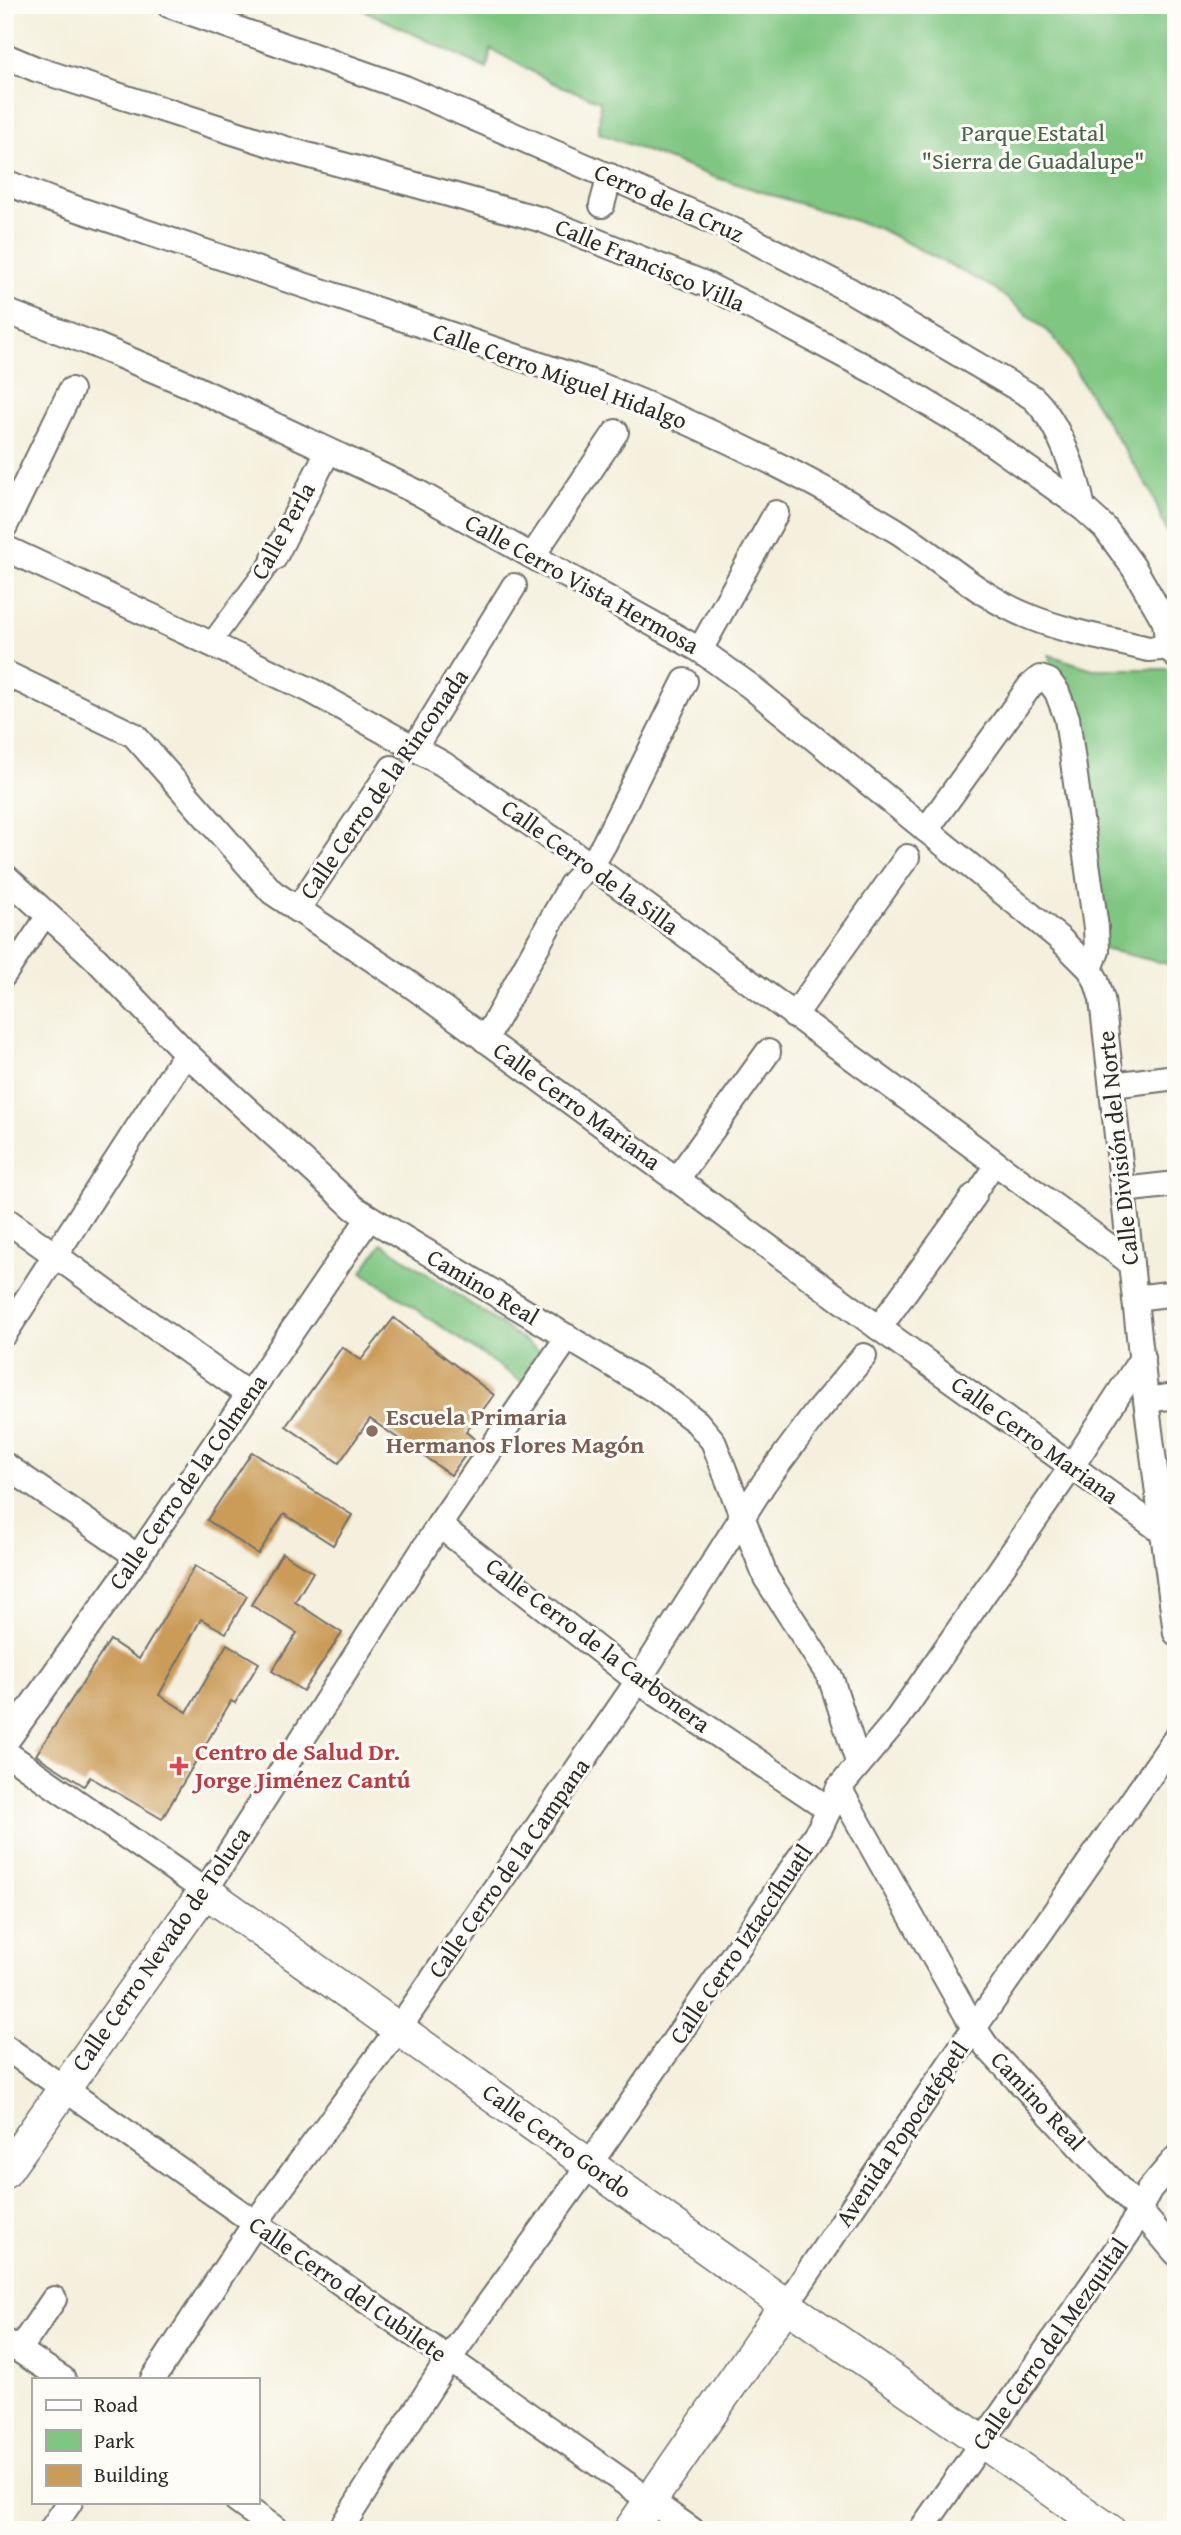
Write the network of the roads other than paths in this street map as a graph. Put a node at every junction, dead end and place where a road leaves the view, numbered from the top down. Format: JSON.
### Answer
{"nodes":[{"id":1,"x":169,"y":5,"type":"edge"},
{"id":2,"x":5,"y":57,"type":"edge"},
{"id":3,"x":610,"y":176,"type":"junction"},
{"id":4,"x":5,"y":182,"type":"edge"},
{"id":5,"x":602,"y":205,"type":"dead end"},
{"id":6,"x":5,"y":311,"type":"edge"},
{"id":7,"x":71,"y":390,"type":"dead end"},
{"id":8,"x":616,"y":432,"type":"dead end"},
{"id":9,"x":328,"y":451,"type":"junction"},
{"id":10,"x":1083,"y":508,"type":"junction"},
{"id":11,"x":776,"y":513,"type":"dead end"},
{"id":12,"x":5,"y":526,"type":"edge"},
{"id":13,"x":5,"y":548,"type":"edge"},
{"id":14,"x":533,"y":555,"type":"junction"},
{"id":15,"x":274,"y":558,"type":"joint"},
{"id":16,"x":514,"y":586,"type":"dead end"},
{"id":17,"x":211,"y":643,"type":"junction"},
{"id":18,"x":700,"y":650,"type":"junction"},
{"id":19,"x":1170,"y":650,"type":"edge"},
{"id":20,"x":5,"y":673,"type":"edge"},
{"id":21,"x":685,"y":681,"type":"dead end"},
{"id":22,"x":415,"y":747,"type":"junction"},
{"id":23,"x":392,"y":768,"type":"joint"},
{"id":24,"x":926,"y":830,"type":"junction"},
{"id":25,"x":907,"y":857,"type":"dead end"},
{"id":26,"x":588,"y":863,"type":"junction"},
{"id":27,"x":5,"y":876,"type":"edge"},
{"id":28,"x":297,"y":910,"type":"junction"},
{"id":29,"x":48,"y":913,"type":"junction"},
{"id":30,"x":1090,"y":969,"type":"junction"},
{"id":31,"x":5,"y":977,"type":"edge"},
{"id":32,"x":794,"y":1016,"type":"junction"},
{"id":33,"x":485,"y":1040,"type":"junction"},
{"id":34,"x":768,"y":1052,"type":"dead end"},
{"id":35,"x":186,"y":1053,"type":"junction"},
{"id":36,"x":1176,"y":1077,"type":"edge"},
{"id":37,"x":1112,"y":1085,"type":"junction"},
{"id":38,"x":995,"y":1165,"type":"junction"},
{"id":39,"x":677,"y":1179,"type":"junction"},
{"id":40,"x":1176,"y":1184,"type":"edge"},
{"id":41,"x":1123,"y":1190,"type":"junction"},
{"id":42,"x":974,"y":1196,"type":"joint"},
{"id":43,"x":369,"y":1218,"type":"junction"},
{"id":44,"x":5,"y":1219,"type":"edge"},
{"id":45,"x":56,"y":1255,"type":"junction"},
{"id":46,"x":1130,"y":1262,"type":"junction"},
{"id":47,"x":1176,"y":1293,"type":"edge"},
{"id":48,"x":1135,"y":1298,"type":"junction"},
{"id":49,"x":879,"y":1328,"type":"junction"},
{"id":50,"x":5,"y":1333,"type":"edge"},
{"id":51,"x":568,"y":1337,"type":"junction"},
{"id":52,"x":864,"y":1356,"type":"dead end"},
{"id":53,"x":1142,"y":1358,"type":"junction"},
{"id":54,"x":248,"y":1395,"type":"junction"},
{"id":55,"x":1176,"y":1396,"type":"edge"},
{"id":56,"x":1146,"y":1399,"type":"junction"},
{"id":57,"x":5,"y":1465,"type":"edge"},
{"id":58,"x":1072,"y":1466,"type":"junction"},
{"id":59,"x":741,"y":1517,"type":"junction"},
{"id":60,"x":439,"y":1525,"type":"junction"},
{"id":61,"x":1163,"y":1532,"type":"junction"},
{"id":62,"x":138,"y":1557,"type":"junction"},
{"id":63,"x":1176,"y":1633,"type":"edge"},
{"id":64,"x":638,"y":1681,"type":"junction"},
{"id":65,"x":1176,"y":1738,"type":"edge"},
{"id":66,"x":5,"y":1743,"type":"edge"},
{"id":67,"x":5,"y":1752,"type":"edge"},
{"id":68,"x":858,"y":1762,"type":"junction"},
{"id":69,"x":834,"y":1798,"type":"junction"},
{"id":70,"x":205,"y":1891,"type":"junction"},
{"id":71,"x":399,"y":2028,"type":"junction"},
{"id":72,"x":974,"y":2028,"type":"junction"},
{"id":73,"x":5,"y":2047,"type":"edge"},
{"id":74,"x":64,"y":2088,"type":"junction"},
{"id":75,"x":1176,"y":2158,"type":"edge"},
{"id":76,"x":589,"y":2165,"type":"junction"},
{"id":77,"x":5,"y":2172,"type":"edge"},
{"id":78,"x":1140,"y":2211,"type":"junction"},
{"id":79,"x":256,"y":2222,"type":"junction"},
{"id":80,"x":1176,"y":2253,"type":"edge"},
{"id":81,"x":54,"y":2299,"type":"dead end"},
{"id":82,"x":786,"y":2305,"type":"junction"},
{"id":83,"x":12,"y":2345,"type":"edge"},
{"id":84,"x":448,"y":2360,"type":"junction"},
{"id":85,"x":62,"y":2378,"type":"edge"},
{"id":86,"x":154,"y":2378,"type":"edge"},
{"id":87,"x":981,"y":2442,"type":"junction"},
{"id":88,"x":650,"y":2501,"type":"junction"},
{"id":89,"x":69,"y":2504,"type":"edge"},
{"id":90,"x":241,"y":2504,"type":"edge"},
{"id":91,"x":51,"y":2530,"type":"edge"},
{"id":92,"x":277,"y":2530,"type":"edge"},
{"id":93,"x":340,"y":2530,"type":"edge"},
{"id":94,"x":630,"y":2530,"type":"edge"},
{"id":95,"x":692,"y":2530,"type":"edge"},
{"id":96,"x":921,"y":2530,"type":"edge"},
{"id":97,"x":1109,"y":2530,"type":"edge"}],
"edges":[{"from":1,"to":3,"type":"street","name":"Cerro de la Cruz"},
{"from":2,"to":10,"type":"street","name":"Calle Francisco Villa"},
{"from":3,"to":5,"type":"street"},
{"from":3,"to":10,"type":"street","name":"Cerro de la Cruz"},
{"from":4,"to":19,"type":"street","name":"Calle Cerro Miguel Hidalgo"},
{"from":6,"to":9,"type":"street","name":"Calle Cerro Vista Hermosa"},
{"from":7,"to":12,"type":"street"},
{"from":8,"to":14,"type":"street"},
{"from":9,"to":14,"type":"street","name":"Calle Cerro Vista Hermosa"},
{"from":9,"to":15,"type":"street","name":"Calle Perla"},
{"from":10,"to":19,"type":"street","name":"Calle Francisco Villa"},
{"from":11,"to":18,"type":"street"},
{"from":13,"to":17,"type":"street","name":"Calle Cerro de la Silla"},
{"from":14,"to":18,"type":"street","name":"Calle Cerro Vista Hermosa"},
{"from":15,"to":17,"type":"street","name":"Calle Perla"},
{"from":16,"to":22,"type":"street","name":"Calle Cerro de la Rinconada"},
{"from":17,"to":22,"type":"street","name":"Calle Cerro de la Silla"},
{"from":18,"to":24,"type":"street","name":"Calle Cerro Vista Hermosa"},
{"from":20,"to":28,"type":"street","name":"Calle Cerro Mariana"},
{"from":21,"to":26,"type":"street"},
{"from":22,"to":23,"type":"street","name":"Calle Cerro de la Rinconada"},
{"from":22,"to":26,"type":"street","name":"Calle Cerro de la Silla"},
{"from":23,"to":28,"type":"street","name":"Calle Cerro de la Rinconada"},
{"from":24,"to":30,"type":"street","name":"Calle Cerro Vista Hermosa"},
{"from":24,"to":30,"type":"street"},
{"from":25,"to":32,"type":"street"},
{"from":26,"to":32,"type":"street","name":"Calle Cerro de la Silla"},
{"from":26,"to":33,"type":"street"},
{"from":27,"to":29,"type":"street","name":"Camino Real"},
{"from":28,"to":33,"type":"street","name":"Calle Cerro Mariana"},
{"from":29,"to":31,"type":"street"},
{"from":29,"to":35,"type":"street","name":"Camino Real"},
{"from":30,"to":37,"type":"street","name":"Calle División del Norte"},
{"from":32,"to":38,"type":"street","name":"Calle Cerro de la Silla"},
{"from":33,"to":39,"type":"street","name":"Calle Cerro Mariana"},
{"from":34,"to":39,"type":"street"},
{"from":35,"to":43,"type":"street","name":"Camino Real"},
{"from":35,"to":45,"type":"street"},
{"from":36,"to":37,"type":"street"},
{"from":37,"to":41,"type":"street","name":"Calle División del Norte"},
{"from":38,"to":42,"type":"street"},
{"from":38,"to":46,"type":"street","name":"Calle Cerro de la Silla"},
{"from":39,"to":49,"type":"street","name":"Calle Cerro Mariana"},
{"from":40,"to":41,"type":"street"},
{"from":41,"to":46,"type":"street","name":"Calle División del Norte"},
{"from":42,"to":49,"type":"street"},
{"from":43,"to":51,"type":"street","name":"Camino Real"},
{"from":43,"to":54,"type":"street","name":"Calle Cerro de la Colmena"},
{"from":44,"to":45,"type":"street"},
{"from":45,"to":50,"type":"street"},
{"from":45,"to":54,"type":"street"},
{"from":46,"to":48,"type":"street","name":"Calle División del Norte"},
{"from":47,"to":48,"type":"street"},
{"from":48,"to":53,"type":"street","name":"Calle División del Norte"},
{"from":49,"to":58,"type":"street","name":"Calle Cerro Mariana"},
{"from":51,"to":59,"type":"street","name":"Camino Real"},
{"from":51,"to":60,"type":"street","name":"Calle Cerro Nevado de Toluca"},
{"from":52,"to":59,"type":"street","name":"Calle Cerro de la Campana"},
{"from":53,"to":56,"type":"street","name":"Calle División del Norte"},
{"from":53,"to":58,"type":"street","name":"Calle Cerro Iztaccíhuatl"},
{"from":54,"to":62,"type":"street","name":"Calle Cerro de la Colmena"},
{"from":55,"to":56,"type":"street"},
{"from":56,"to":61,"type":"street","name":"Calle División del Norte"},
{"from":57,"to":62,"type":"street"},
{"from":58,"to":61,"type":"street","name":"Calle Cerro Mariana"},
{"from":58,"to":68,"type":"street","name":"Calle Cerro Iztaccíhuatl"},
{"from":59,"to":64,"type":"street","name":"Calle Cerro de la Campana"},
{"from":59,"to":68,"type":"street","name":"Camino Real"},
{"from":60,"to":64,"type":"street","name":"Calle Cerro de la Carbonera"},
{"from":60,"to":70,"type":"street","name":"Calle Cerro Nevado de Toluca"},
{"from":61,"to":63,"type":"street","name":"Calle División del Norte"},
{"from":62,"to":66,"type":"street","name":"Calle Cerro de la Colmena"},
{"from":64,"to":69,"type":"street","name":"Calle Cerro de la Carbonera"},
{"from":64,"to":71,"type":"street","name":"Calle Cerro de la Campana"},
{"from":65,"to":72,"type":"street","name":"Avenida Popocatépetl"},
{"from":67,"to":70,"type":"street","name":"Calle Cerro Gordo"},
{"from":68,"to":69,"type":"street","name":"Calle Cerro Iztaccíhuatl"},
{"from":69,"to":72,"type":"street","name":"Camino Real"},
{"from":69,"to":76,"type":"street","name":"Calle Cerro Iztaccíhuatl"},
{"from":70,"to":71,"type":"street","name":"Calle Cerro Gordo"},
{"from":70,"to":74,"type":"street","name":"Calle Cerro Nevado de Toluca"},
{"from":71,"to":76,"type":"street","name":"Calle Cerro Gordo"},
{"from":71,"to":79,"type":"street","name":"Calle Cerro de la Campana"},
{"from":72,"to":78,"type":"street","name":"Camino Real"},
{"from":72,"to":82,"type":"street","name":"Avenida Popocatépetl"},
{"from":73,"to":74,"type":"street","name":"Calle Cerro del Cubilete"},
{"from":74,"to":77,"type":"street","name":"Calle Cerro Nevado de Toluca"},
{"from":74,"to":79,"type":"street","name":"Calle Cerro del Cubilete"},
{"from":75,"to":78,"type":"street","name":"Calle Cerro del Mezquital"},
{"from":76,"to":82,"type":"street","name":"Calle Cerro Gordo"},
{"from":76,"to":84,"type":"street","name":"Calle Cerro Iztaccíhuatl"},
{"from":78,"to":80,"type":"street","name":"Camino Real"},
{"from":78,"to":87,"type":"street","name":"Calle Cerro del Mezquital"},
{"from":79,"to":84,"type":"street","name":"Calle Cerro del Cubilete"},
{"from":79,"to":86,"type":"street","name":"Calle Cerro de la Campana"},
{"from":81,"to":83,"type":"street"},
{"from":82,"to":87,"type":"street","name":"Calle Cerro Gordo"},
{"from":82,"to":88,"type":"street","name":"Avenida Popocatépetl"},
{"from":83,"to":85,"type":"street"},
{"from":84,"to":88,"type":"street","name":"Calle Cerro del Cubilete"},
{"from":84,"to":93,"type":"street","name":"Calle Cerro Iztaccíhuatl"},
{"from":87,"to":96,"type":"street","name":"Calle Cerro del Mezquital"},
{"from":87,"to":97,"type":"street","name":"Calle Cerro Gordo"},
{"from":88,"to":94,"type":"street","name":"Avenida Popocatépetl"},
{"from":88,"to":95,"type":"street","name":"Calle Cerro del Cubilete"},
{"from":89,"to":91,"type":"street"},
{"from":90,"to":92,"type":"street"}]}
